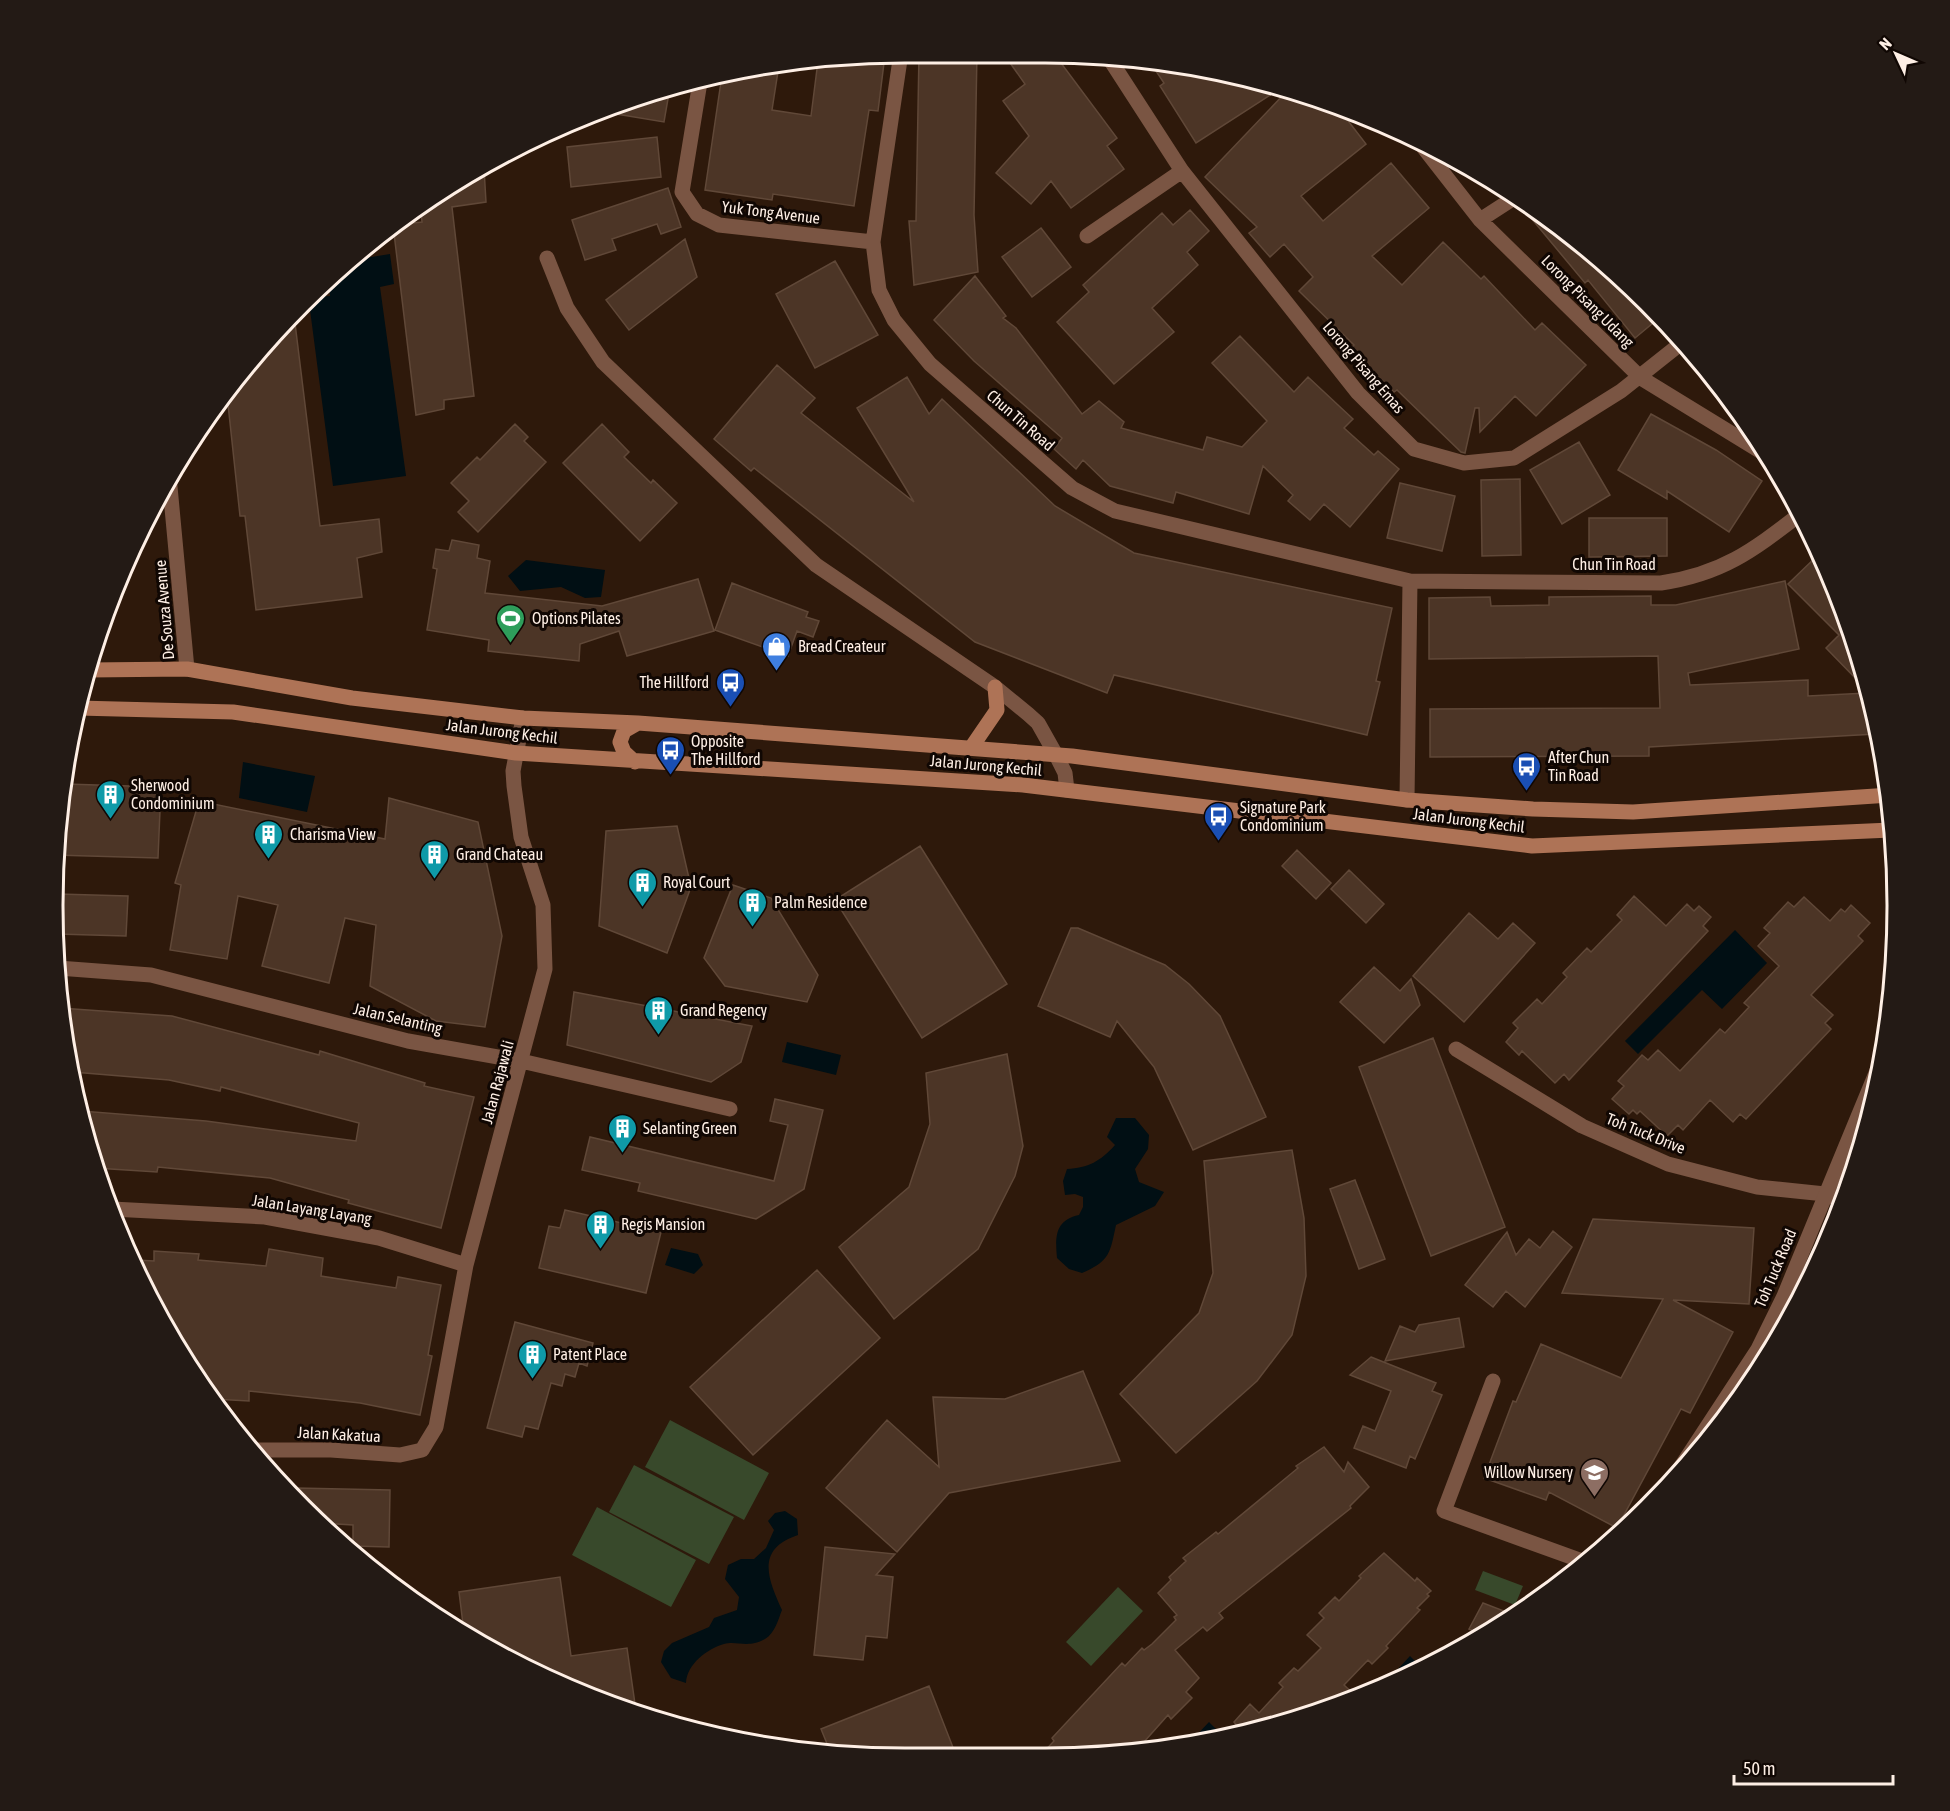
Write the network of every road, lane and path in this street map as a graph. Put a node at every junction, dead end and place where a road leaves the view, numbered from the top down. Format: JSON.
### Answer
{"nodes":[{"id":1,"x":899,"y":63,"type":"edge"},
{"id":2,"x":1114,"y":66,"type":"edge"},
{"id":3,"x":699,"y":89,"type":"edge"},
{"id":4,"x":1431,"y":158,"type":"edge"},
{"id":5,"x":1182,"y":171,"type":"junction"},
{"id":6,"x":1508,"y":202,"type":"edge"},
{"id":7,"x":1480,"y":220,"type":"junction"},
{"id":8,"x":1087,"y":236,"type":"dead end"},
{"id":9,"x":873,"y":242,"type":"junction"},
{"id":10,"x":547,"y":258,"type":"dead end"},
{"id":11,"x":1676,"y":348,"type":"edge"},
{"id":12,"x":1641,"y":378,"type":"junction"},
{"id":13,"x":1750,"y":445,"type":"edge"},
{"id":14,"x":171,"y":494,"type":"edge"},
{"id":15,"x":1793,"y":520,"type":"edge"},
{"id":16,"x":1410,"y":581,"type":"junction"},
{"id":17,"x":187,"y":669,"type":"junction"},
{"id":18,"x":97,"y":670,"type":"edge"},
{"id":19,"x":995,"y":687,"type":"junction"},
{"id":20,"x":87,"y":708,"type":"edge"},
{"id":21,"x":523,"y":718,"type":"junction"},
{"id":22,"x":638,"y":723,"type":"junction"},
{"id":23,"x":971,"y":748,"type":"junction"},
{"id":24,"x":516,"y":753,"type":"junction"},
{"id":25,"x":1056,"y":754,"type":"junction"},
{"id":26,"x":635,"y":762,"type":"junction"},
{"id":27,"x":1067,"y":790,"type":"junction"},
{"id":28,"x":1880,"y":796,"type":"edge"},
{"id":29,"x":1407,"y":800,"type":"junction"},
{"id":30,"x":1883,"y":830,"type":"edge"},
{"id":31,"x":66,"y":969,"type":"edge"},
{"id":32,"x":1456,"y":1049,"type":"dead end"},
{"id":33,"x":521,"y":1061,"type":"junction"},
{"id":34,"x":1863,"y":1104,"type":"edge"},
{"id":35,"x":730,"y":1109,"type":"dead end"},
{"id":36,"x":1825,"y":1194,"type":"junction"},
{"id":37,"x":1834,"y":1197,"type":"edge"},
{"id":38,"x":120,"y":1209,"type":"edge"},
{"id":39,"x":466,"y":1265,"type":"junction"},
{"id":40,"x":1493,"y":1382,"type":"dead end"},
{"id":41,"x":1712,"y":1419,"type":"edge"},
{"id":42,"x":263,"y":1450,"type":"edge"},
{"id":43,"x":422,"y":1450,"type":"joint"},
{"id":44,"x":1576,"y":1559,"type":"edge"}],
"edges":[{"from":1,"to":9,"type":"street","name":"Chun Tin Road"},
{"from":2,"to":5,"type":"street","name":"Lorong Pisang Emas"},
{"from":3,"to":9,"type":"street","name":"Yuk Tong Avenue"},
{"from":4,"to":7,"type":"street","name":"Lorong Pisang Udang"},
{"from":5,"to":8,"type":"street"},
{"from":5,"to":12,"type":"street","name":"Lorong Pisang Emas"},
{"from":6,"to":7,"type":"street"},
{"from":7,"to":12,"type":"street","name":"Lorong Pisang Udang"},
{"from":9,"to":16,"type":"street","name":"Chun Tin Road"},
{"from":10,"to":19,"type":"street","name":"Jalan Jurong Kechil"},
{"from":11,"to":12,"type":"street","name":"Lorong Pisang Emas"},
{"from":12,"to":13,"type":"street","name":"Lorong Pisang Udang"},
{"from":14,"to":17,"type":"street","name":"De Souza Avenue"},
{"from":15,"to":16,"type":"street","name":"Chun Tin Road"},
{"from":16,"to":29,"type":"street"},
{"from":17,"to":18,"type":"main road","name":"Jalan Jurong Kechil"},
{"from":17,"to":21,"type":"main road","name":"Jalan Jurong Kechil"},
{"from":19,"to":23,"type":"main road"},
{"from":19,"to":25,"type":"street","name":"Jalan Jurong Kechil"},
{"from":20,"to":24,"type":"main road","name":"Jalan Jurong Kechil"},
{"from":21,"to":22,"type":"main road","name":"Jalan Jurong Kechil"},
{"from":21,"to":24,"type":"street","name":"Jalan Rajawali"},
{"from":22,"to":23,"type":"main road","name":"Jalan Jurong Kechil"},
{"from":22,"to":26,"type":"main road"},
{"from":23,"to":25,"type":"main road","name":"Jalan Jurong Kechil"},
{"from":24,"to":26,"type":"main road","name":"Jalan Jurong Kechil"},
{"from":24,"to":33,"type":"street","name":"Jalan Rajawali"},
{"from":25,"to":27,"type":"street"},
{"from":25,"to":29,"type":"main road","name":"Jalan Jurong Kechil"},
{"from":26,"to":27,"type":"main road","name":"Jalan Jurong Kechil"},
{"from":27,"to":30,"type":"main road","name":"Jalan Jurong Kechil"},
{"from":28,"to":29,"type":"main road","name":"Jalan Jurong Kechil"},
{"from":31,"to":33,"type":"street","name":"Jalan Selanting"},
{"from":32,"to":36,"type":"street","name":"Toh Tuck Drive"},
{"from":33,"to":35,"type":"street","name":"Jalan Selanting"},
{"from":33,"to":39,"type":"street","name":"Jalan Rajawali"},
{"from":34,"to":36,"type":"street","name":"Toh Tuck Road"},
{"from":36,"to":37,"type":"street","name":"Toh Tuck Drive"},
{"from":36,"to":41,"type":"street","name":"Toh Tuck Road"},
{"from":38,"to":39,"type":"street","name":"Jalan Layang Layang"},
{"from":39,"to":43,"type":"street","name":"Jalan Rajawali"},
{"from":40,"to":44,"type":"street"},
{"from":42,"to":43,"type":"street","name":"Jalan Kakatua"}]}
